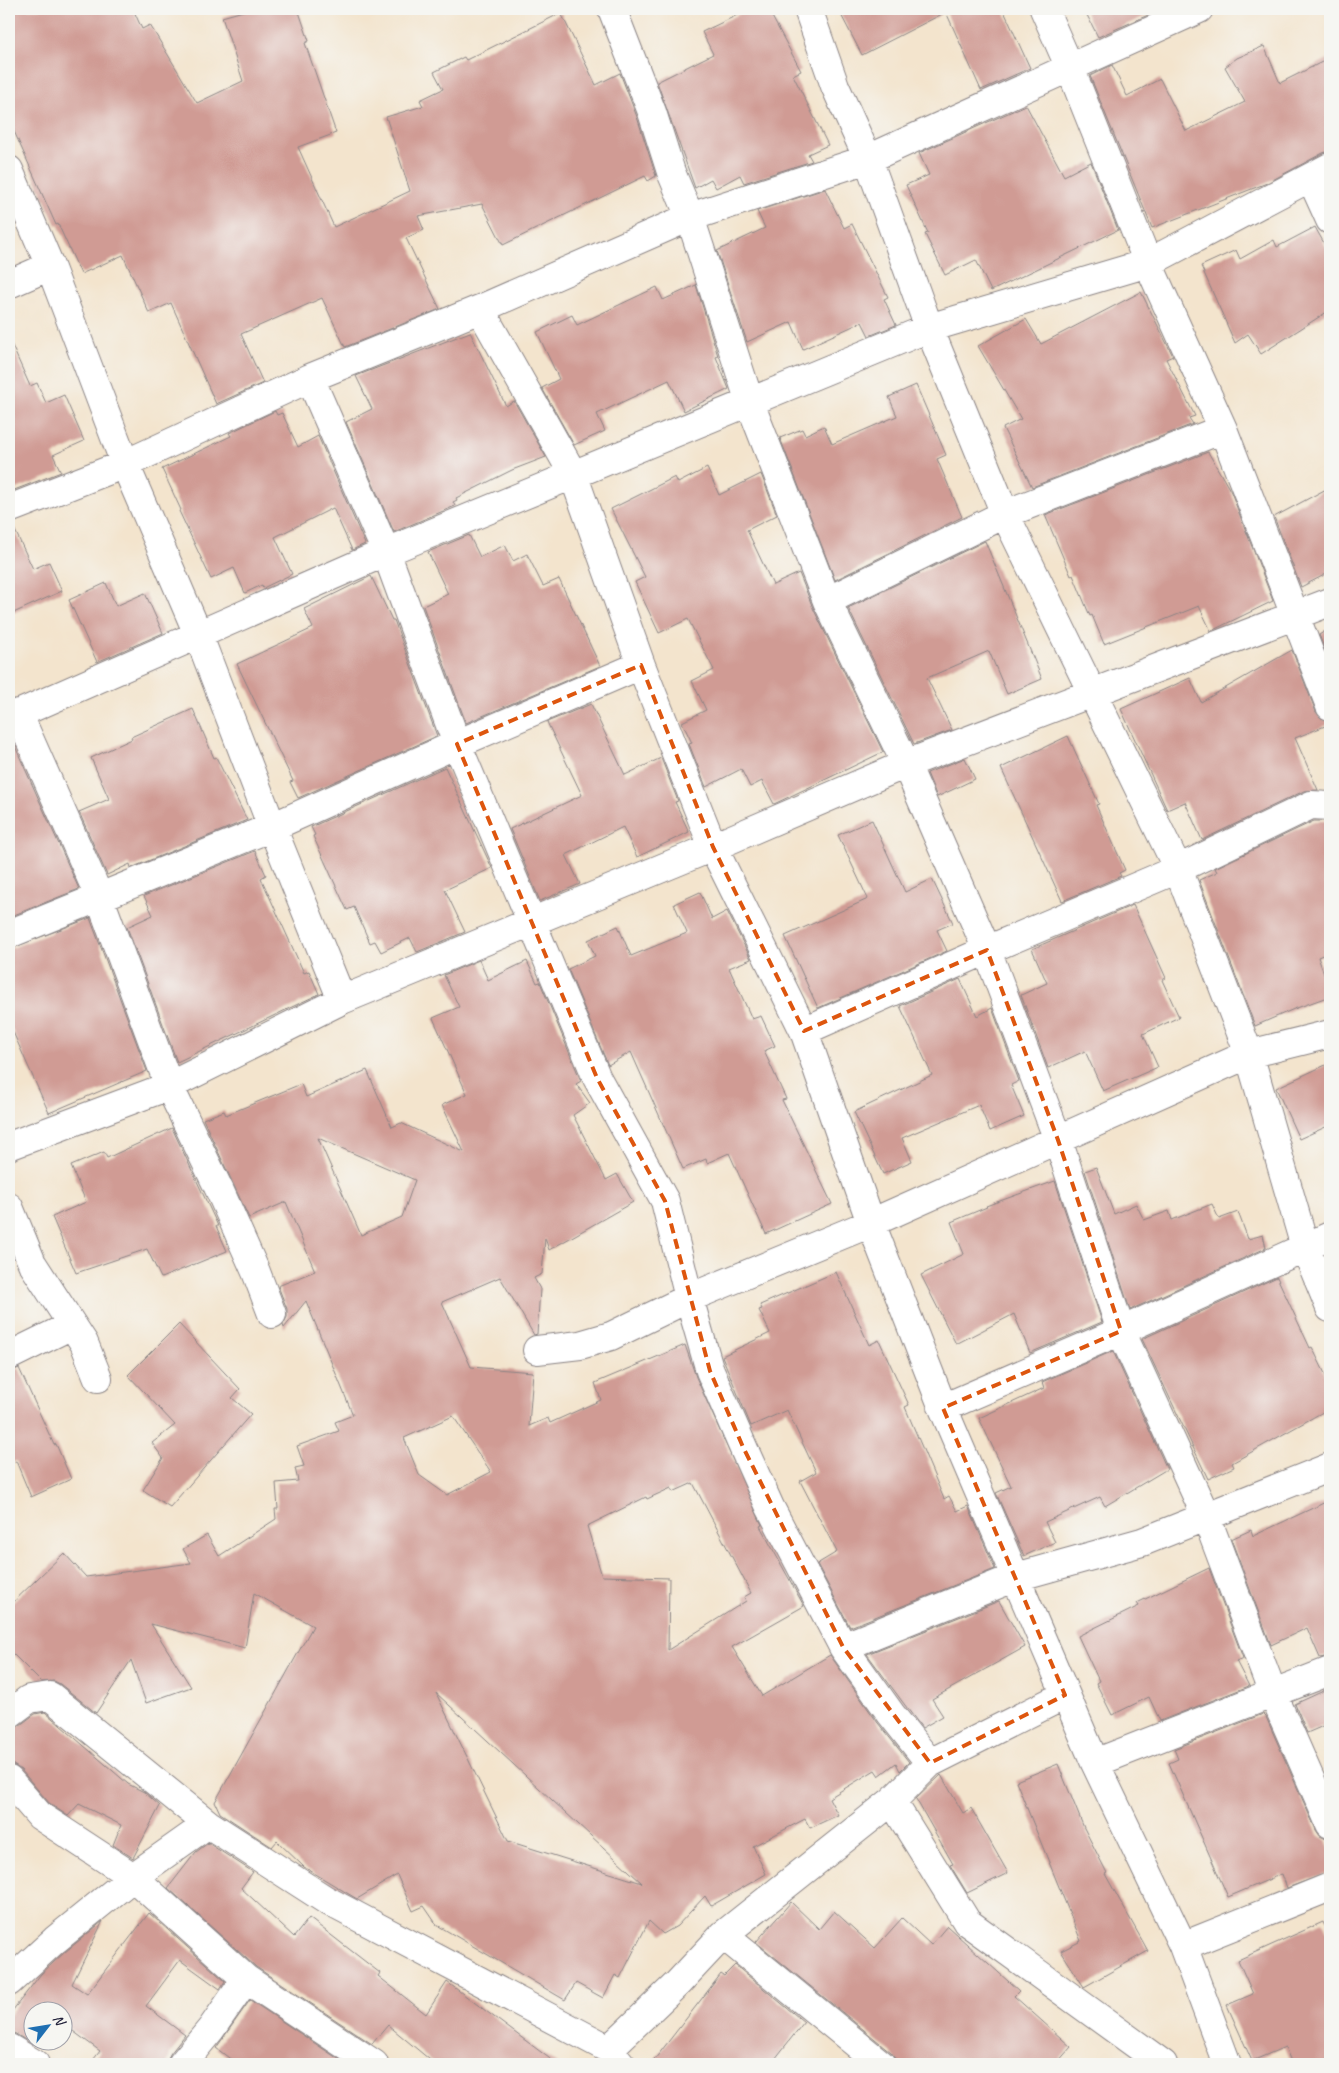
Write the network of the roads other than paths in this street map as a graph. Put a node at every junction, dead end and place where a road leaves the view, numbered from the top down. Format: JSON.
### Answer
{"nodes":[{"id":1,"x":615,"y":9,"type":"edge"},
{"id":2,"x":808,"y":9,"type":"edge"},
{"id":3,"x":1044,"y":9,"type":"edge"},
{"id":4,"x":1199,"y":9,"type":"edge"},
{"id":5,"x":1070,"y":68,"type":"junction"},
{"id":6,"x":868,"y":159,"type":"junction"},
{"id":7,"x":9,"y":170,"type":"edge"},
{"id":8,"x":1321,"y":173,"type":"edge"},
{"id":9,"x":690,"y":217,"type":"junction"},
{"id":10,"x":1330,"y":220,"type":"edge"},
{"id":11,"x":1148,"y":263,"type":"junction"},
{"id":12,"x":50,"y":266,"type":"junction"},
{"id":13,"x":9,"y":284,"type":"edge"},
{"id":14,"x":480,"y":309,"type":"junction"},
{"id":15,"x":929,"y":328,"type":"junction"},
{"id":16,"x":310,"y":378,"type":"junction"},
{"id":17,"x":750,"y":403,"type":"junction"},
{"id":18,"x":1223,"y":429,"type":"junction"},
{"id":19,"x":125,"y":464,"type":"junction"},
{"id":20,"x":573,"y":474,"type":"junction"},
{"id":21,"x":9,"y":509,"type":"edge"},
{"id":22,"x":1005,"y":514,"type":"junction"},
{"id":23,"x":386,"y":552,"type":"junction"},
{"id":24,"x":827,"y":601,"type":"junction"},
{"id":25,"x":1330,"y":602,"type":"edge"},
{"id":26,"x":1294,"y":615,"type":"junction"},
{"id":27,"x":198,"y":634,"type":"junction"},
{"id":28,"x":641,"y":665,"type":"junction"},
{"id":29,"x":1092,"y":694,"type":"junction"},
{"id":30,"x":1330,"y":706,"type":"edge"},
{"id":31,"x":13,"y":715,"type":"edge"},
{"id":32,"x":457,"y":744,"type":"junction"},
{"id":33,"x":906,"y":764,"type":"junction"},
{"id":34,"x":1330,"y":806,"type":"edge"},
{"id":35,"x":272,"y":827,"type":"junction"},
{"id":36,"x":713,"y":847,"type":"junction"},
{"id":37,"x":1178,"y":869,"type":"junction"},
{"id":38,"x":99,"y":896,"type":"junction"},
{"id":39,"x":530,"y":923,"type":"junction"},
{"id":40,"x":9,"y":934,"type":"edge"},
{"id":41,"x":987,"y":950,"type":"junction"},
{"id":42,"x":342,"y":1000,"type":"junction"},
{"id":43,"x":804,"y":1031,"type":"junction"},
{"id":44,"x":1330,"y":1034,"type":"edge"},
{"id":45,"x":1249,"y":1054,"type":"junction"},
{"id":46,"x":169,"y":1086,"type":"junction"},
{"id":47,"x":1058,"y":1140,"type":"junction"},
{"id":48,"x":9,"y":1146,"type":"edge"},
{"id":49,"x":9,"y":1207,"type":"edge"},
{"id":50,"x":871,"y":1224,"type":"junction"},
{"id":51,"x":1330,"y":1236,"type":"edge"},
{"id":52,"x":1305,"y":1247,"type":"junction"},
{"id":53,"x":689,"y":1298,"type":"junction"},
{"id":54,"x":1330,"y":1308,"type":"edge"},
{"id":55,"x":272,"y":1314,"type":"dead end"},
{"id":56,"x":72,"y":1325,"type":"junction"},
{"id":57,"x":1120,"y":1331,"type":"junction"},
{"id":58,"x":537,"y":1350,"type":"dead end"},
{"id":59,"x":9,"y":1356,"type":"edge"},
{"id":60,"x":98,"y":1378,"type":"dead end"},
{"id":61,"x":944,"y":1408,"type":"junction"},
{"id":62,"x":1330,"y":1467,"type":"edge"},
{"id":63,"x":1206,"y":1516,"type":"junction"},
{"id":64,"x":1016,"y":1577,"type":"junction"},
{"id":65,"x":843,"y":1647,"type":"junction"},
{"id":66,"x":1330,"y":1671,"type":"edge"},
{"id":67,"x":1273,"y":1694,"type":"junction"},
{"id":68,"x":1065,"y":1695,"type":"junction"},
{"id":69,"x":9,"y":1714,"type":"edge"},
{"id":70,"x":930,"y":1763,"type":"junction"},
{"id":71,"x":1095,"y":1763,"type":"junction"},
{"id":72,"x":9,"y":1780,"type":"edge"},
{"id":73,"x":892,"y":1801,"type":"junction"},
{"id":74,"x":208,"y":1824,"type":"junction"},
{"id":75,"x":1330,"y":1824,"type":"edge"},
{"id":76,"x":133,"y":1877,"type":"junction"},
{"id":77,"x":1330,"y":1887,"type":"edge"},
{"id":78,"x":723,"y":1936,"type":"junction"},
{"id":79,"x":1183,"y":1946,"type":"junction"},
{"id":80,"x":246,"y":1979,"type":"junction"},
{"id":81,"x":9,"y":1982,"type":"edge"},
{"id":82,"x":9,"y":2048,"type":"edge"},
{"id":83,"x":615,"y":2056,"type":"edge"},
{"id":84,"x":35,"y":2064,"type":"edge"},
{"id":85,"x":182,"y":2064,"type":"edge"},
{"id":86,"x":374,"y":2064,"type":"edge"},
{"id":87,"x":880,"y":2064,"type":"edge"},
{"id":88,"x":1163,"y":2064,"type":"edge"},
{"id":89,"x":1227,"y":2064,"type":"edge"}],
"edges":[{"from":1,"to":9,"type":"street"},
{"from":2,"to":6,"type":"street"},
{"from":3,"to":5,"type":"street"},
{"from":4,"to":5,"type":"street"},
{"from":5,"to":6,"type":"street"},
{"from":5,"to":11,"type":"street"},
{"from":6,"to":9,"type":"street"},
{"from":6,"to":15,"type":"street"},
{"from":7,"to":12,"type":"street"},
{"from":8,"to":10,"type":"street"},
{"from":8,"to":11,"type":"street"},
{"from":9,"to":14,"type":"street"},
{"from":9,"to":17,"type":"street"},
{"from":11,"to":15,"type":"street"},
{"from":11,"to":18,"type":"street"},
{"from":12,"to":13,"type":"street"},
{"from":12,"to":19,"type":"street"},
{"from":14,"to":16,"type":"street"},
{"from":14,"to":20,"type":"street"},
{"from":15,"to":17,"type":"street"},
{"from":15,"to":22,"type":"street"},
{"from":16,"to":19,"type":"street"},
{"from":16,"to":23,"type":"street"},
{"from":17,"to":20,"type":"street"},
{"from":17,"to":24,"type":"street"},
{"from":18,"to":22,"type":"street"},
{"from":18,"to":26,"type":"street"},
{"from":19,"to":21,"type":"street"},
{"from":19,"to":27,"type":"street"},
{"from":20,"to":23,"type":"street"},
{"from":20,"to":28,"type":"street"},
{"from":22,"to":24,"type":"street"},
{"from":22,"to":29,"type":"street"},
{"from":23,"to":27,"type":"street"},
{"from":23,"to":32,"type":"street"},
{"from":24,"to":33,"type":"street"},
{"from":25,"to":26,"type":"street"},
{"from":26,"to":29,"type":"street"},
{"from":26,"to":30,"type":"street"},
{"from":27,"to":31,"type":"street"},
{"from":27,"to":35,"type":"street"},
{"from":28,"to":32,"type":"street"},
{"from":28,"to":36,"type":"street"},
{"from":29,"to":33,"type":"street"},
{"from":29,"to":37,"type":"street"},
{"from":31,"to":38,"type":"street"},
{"from":32,"to":35,"type":"street"},
{"from":32,"to":39,"type":"street"},
{"from":33,"to":36,"type":"street"},
{"from":33,"to":41,"type":"street"},
{"from":34,"to":37,"type":"street"},
{"from":35,"to":38,"type":"street"},
{"from":35,"to":42,"type":"street"},
{"from":36,"to":39,"type":"street"},
{"from":36,"to":43,"type":"street"},
{"from":37,"to":41,"type":"street"},
{"from":37,"to":45,"type":"street"},
{"from":38,"to":40,"type":"street"},
{"from":38,"to":46,"type":"street"},
{"from":39,"to":42,"type":"street"},
{"from":39,"to":53,"type":"street"},
{"from":41,"to":43,"type":"street"},
{"from":41,"to":47,"type":"street"},
{"from":42,"to":46,"type":"street"},
{"from":43,"to":50,"type":"street"},
{"from":44,"to":45,"type":"street"},
{"from":45,"to":47,"type":"street"},
{"from":45,"to":52,"type":"street"},
{"from":46,"to":48,"type":"street"},
{"from":46,"to":55,"type":"street"},
{"from":47,"to":50,"type":"street"},
{"from":47,"to":57,"type":"street"},
{"from":49,"to":56,"type":"street"},
{"from":50,"to":53,"type":"street"},
{"from":50,"to":61,"type":"street"},
{"from":51,"to":52,"type":"street"},
{"from":52,"to":54,"type":"street"},
{"from":52,"to":57,"type":"street"},
{"from":53,"to":58,"type":"street"},
{"from":53,"to":65,"type":"street"},
{"from":56,"to":59,"type":"street"},
{"from":56,"to":60,"type":"street"},
{"from":57,"to":61,"type":"street"},
{"from":57,"to":63,"type":"street"},
{"from":61,"to":64,"type":"street"},
{"from":62,"to":63,"type":"street"},
{"from":63,"to":64,"type":"street"},
{"from":63,"to":67,"type":"street"},
{"from":64,"to":65,"type":"street"},
{"from":64,"to":68,"type":"street"},
{"from":65,"to":70,"type":"street"},
{"from":66,"to":67,"type":"street"},
{"from":67,"to":71,"type":"street"},
{"from":67,"to":75,"type":"street"},
{"from":68,"to":70,"type":"street"},
{"from":68,"to":71,"type":"street"},
{"from":69,"to":74,"type":"street"},
{"from":70,"to":73,"type":"street"},
{"from":71,"to":79,"type":"street"},
{"from":72,"to":76,"type":"street"},
{"from":73,"to":78,"type":"street"},
{"from":73,"to":88,"type":"street"},
{"from":74,"to":76,"type":"street"},
{"from":74,"to":83,"type":"street"},
{"from":76,"to":80,"type":"street"},
{"from":76,"to":81,"type":"street"},
{"from":77,"to":79,"type":"street"},
{"from":78,"to":83,"type":"street"},
{"from":78,"to":87,"type":"street"},
{"from":79,"to":89,"type":"street"},
{"from":80,"to":85,"type":"street"},
{"from":80,"to":86,"type":"street"},
{"from":82,"to":84,"type":"street"}]}
